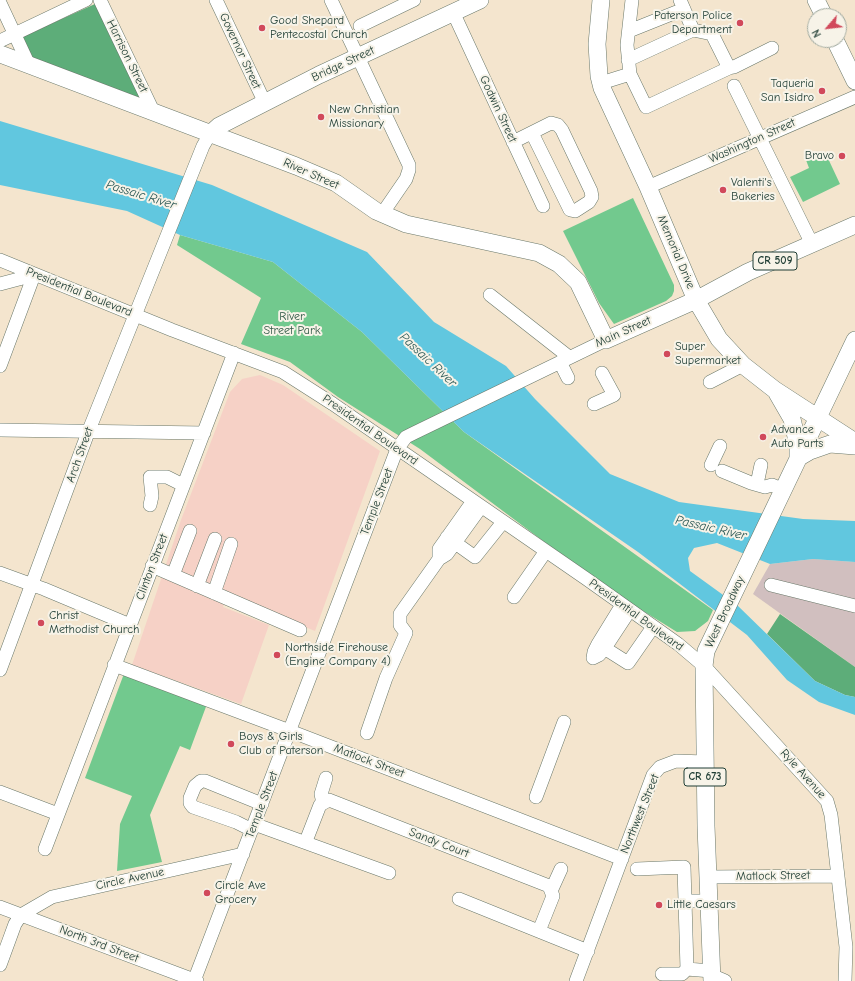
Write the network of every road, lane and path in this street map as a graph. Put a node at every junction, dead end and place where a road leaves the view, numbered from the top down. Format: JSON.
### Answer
{"nodes":[{"id":1,"x":86,"y":0,"type":"edge"},
{"id":2,"x":100,"y":0,"type":"edge"},
{"id":3,"x":216,"y":0,"type":"edge"},
{"id":4,"x":331,"y":0,"type":"edge"},
{"id":5,"x":414,"y":0,"type":"edge"},
{"id":6,"x":480,"y":0,"type":"edge"},
{"id":7,"x":601,"y":0,"type":"edge"},
{"id":8,"x":632,"y":0,"type":"edge"},
{"id":9,"x":0,"y":3,"type":"edge"},
{"id":10,"x":682,"y":4,"type":"edge"},
{"id":11,"x":455,"y":7,"type":"edge"},
{"id":12,"x":360,"y":26,"type":"dead end"},
{"id":13,"x":693,"y":30,"type":"junction"},
{"id":14,"x":629,"y":31,"type":"junction"},
{"id":15,"x":15,"y":34,"type":"junction"},
{"id":16,"x":0,"y":41,"type":"edge"},
{"id":17,"x":772,"y":48,"type":"dead end"},
{"id":18,"x":839,"y":48,"type":"edge"},
{"id":19,"x":0,"y":54,"type":"edge"},
{"id":20,"x":358,"y":57,"type":"junction"},
{"id":21,"x":628,"y":60,"type":"junction"},
{"id":22,"x":29,"y":65,"type":"junction"},
{"id":23,"x":729,"y":68,"type":"junction"},
{"id":24,"x":630,"y":74,"type":"junction"},
{"id":25,"x":855,"y":81,"type":"edge"},
{"id":26,"x":601,"y":83,"type":"junction"},
{"id":27,"x":734,"y":86,"type":"dead end"},
{"id":28,"x":855,"y":97,"type":"edge"},
{"id":29,"x":265,"y":103,"type":"junction"},
{"id":30,"x":154,"y":113,"type":"junction"},
{"id":31,"x":532,"y":133,"type":"junction"},
{"id":32,"x":210,"y":134,"type":"junction"},
{"id":33,"x":759,"y":138,"type":"junction"},
{"id":34,"x":513,"y":142,"type":"junction"},
{"id":35,"x":648,"y":187,"type":"junction"},
{"id":36,"x":543,"y":206,"type":"dead end"},
{"id":37,"x":382,"y":214,"type":"junction"},
{"id":38,"x":855,"y":225,"type":"edge"},
{"id":39,"x":812,"y":244,"type":"junction"},
{"id":40,"x":0,"y":260,"type":"edge"},
{"id":41,"x":34,"y":275,"type":"junction"},
{"id":42,"x":0,"y":284,"type":"edge"},
{"id":43,"x":490,"y":295,"type":"dead end"},
{"id":44,"x":696,"y":300,"type":"junction"},
{"id":45,"x":135,"y":314,"type":"junction"},
{"id":46,"x":606,"y":340,"type":"junction"},
{"id":47,"x":853,"y":349,"type":"edge"},
{"id":48,"x":234,"y":353,"type":"junction"},
{"id":49,"x":565,"y":359,"type":"junction"},
{"id":50,"x":743,"y":365,"type":"junction"},
{"id":51,"x":0,"y":366,"type":"edge"},
{"id":52,"x":602,"y":373,"type":"dead end"},
{"id":53,"x":568,"y":378,"type":"dead end"},
{"id":54,"x":710,"y":382,"type":"dead end"},
{"id":55,"x":775,"y":390,"type":"junction"},
{"id":56,"x":594,"y":404,"type":"dead end"},
{"id":57,"x":818,"y":416,"type":"junction"},
{"id":58,"x":0,"y":430,"type":"edge"},
{"id":59,"x":89,"y":430,"type":"junction"},
{"id":60,"x":204,"y":432,"type":"junction"},
{"id":61,"x":855,"y":442,"type":"edge"},
{"id":62,"x":720,"y":446,"type":"dead end"},
{"id":63,"x":855,"y":446,"type":"edge"},
{"id":64,"x":397,"y":448,"type":"junction"},
{"id":65,"x":798,"y":458,"type":"junction"},
{"id":66,"x":761,"y":465,"type":"dead end"},
{"id":67,"x":757,"y":484,"type":"junction"},
{"id":68,"x":183,"y":485,"type":"junction"},
{"id":69,"x":784,"y":490,"type":"junction"},
{"id":70,"x":477,"y":504,"type":"junction"},
{"id":71,"x":150,"y":505,"type":"dead end"},
{"id":72,"x":503,"y":522,"type":"junction"},
{"id":73,"x":190,"y":531,"type":"dead end"},
{"id":74,"x":215,"y":539,"type":"dead end"},
{"id":75,"x":451,"y":540,"type":"junction"},
{"id":76,"x":231,"y":544,"type":"dead end"},
{"id":77,"x":546,"y":551,"type":"junction"},
{"id":78,"x":152,"y":566,"type":"junction"},
{"id":79,"x":0,"y":573,"type":"edge"},
{"id":80,"x":173,"y":575,"type":"junction"},
{"id":81,"x":33,"y":585,"type":"junction"},
{"id":82,"x":771,"y":585,"type":"dead end"},
{"id":83,"x":197,"y":586,"type":"junction"},
{"id":84,"x":214,"y":593,"type":"junction"},
{"id":85,"x":514,"y":597,"type":"dead end"},
{"id":86,"x":855,"y":606,"type":"edge"},
{"id":87,"x":626,"y":608,"type":"junction"},
{"id":88,"x":130,"y":625,"type":"junction"},
{"id":89,"x":653,"y":627,"type":"junction"},
{"id":90,"x":300,"y":630,"type":"dead end"},
{"id":91,"x":601,"y":646,"type":"junction"},
{"id":92,"x":593,"y":658,"type":"dead end"},
{"id":93,"x":114,"y":665,"type":"junction"},
{"id":94,"x":704,"y":666,"type":"junction"},
{"id":95,"x":0,"y":670,"type":"edge"},
{"id":96,"x":564,"y":722,"type":"dead end"},
{"id":97,"x":290,"y":731,"type":"junction"},
{"id":98,"x":367,"y":733,"type":"dead end"},
{"id":99,"x":705,"y":762,"type":"junction"},
{"id":100,"x":326,"y":778,"type":"dead end"},
{"id":101,"x":0,"y":792,"type":"edge"},
{"id":102,"x":536,"y":797,"type":"dead end"},
{"id":103,"x":323,"y":803,"type":"junction"},
{"id":104,"x":262,"y":804,"type":"junction"},
{"id":105,"x":58,"y":814,"type":"junction"},
{"id":106,"x":253,"y":827,"type":"junction"},
{"id":107,"x":306,"y":841,"type":"junction"},
{"id":108,"x":45,"y":849,"type":"dead end"},
{"id":109,"x":243,"y":854,"type":"junction"},
{"id":110,"x":622,"y":860,"type":"junction"},
{"id":111,"x":561,"y":869,"type":"dead end"},
{"id":112,"x":637,"y":869,"type":"dead end"},
{"id":113,"x":390,"y":873,"type":"dead end"},
{"id":114,"x":838,"y":876,"type":"junction"},
{"id":115,"x":708,"y":877,"type":"junction"},
{"id":116,"x":551,"y":891,"type":"junction"},
{"id":117,"x":459,"y":899,"type":"dead end"},
{"id":118,"x":686,"y":901,"type":"junction"},
{"id":119,"x":708,"y":901,"type":"junction"},
{"id":120,"x":0,"y":906,"type":"edge"},
{"id":121,"x":21,"y":915,"type":"junction"},
{"id":122,"x":539,"y":931,"type":"junction"},
{"id":123,"x":588,"y":951,"type":"junction"},
{"id":124,"x":0,"y":965,"type":"edge"},
{"id":125,"x":687,"y":969,"type":"junction"},
{"id":126,"x":662,"y":974,"type":"dead end"},
{"id":127,"x":715,"y":977,"type":"edge"},
{"id":128,"x":195,"y":981,"type":"edge"},
{"id":129,"x":576,"y":981,"type":"edge"},
{"id":130,"x":845,"y":981,"type":"edge"}],
"edges":[{"from":1,"to":15,"type":"street"},
{"from":2,"to":30,"type":"street","name":"Harrison Street"},
{"from":3,"to":29,"type":"street","name":"Governor Street"},
{"from":4,"to":20,"type":"street"},
{"from":5,"to":12,"type":"street"},
{"from":6,"to":11,"type":"main road","name":"Bridge Street"},
{"from":7,"to":26,"type":"main road","name":"Memorial Drive"},
{"from":8,"to":14,"type":"street"},
{"from":9,"to":15,"type":"street"},
{"from":10,"to":13,"type":"street"},
{"from":10,"to":14,"type":"street"},
{"from":11,"to":20,"type":"main road","name":"Bridge Street"},
{"from":11,"to":34,"type":"street","name":"Godwin Street"},
{"from":13,"to":21,"type":"street"},
{"from":13,"to":23,"type":"street"},
{"from":14,"to":21,"type":"street"},
{"from":15,"to":16,"type":"street"},
{"from":15,"to":22,"type":"street"},
{"from":17,"to":23,"type":"street"},
{"from":18,"to":25,"type":"main road"},
{"from":19,"to":22,"type":"main road","name":"River Street"},
{"from":20,"to":29,"type":"main road","name":"Bridge Street"},
{"from":20,"to":37,"type":"street"},
{"from":21,"to":24,"type":"street"},
{"from":22,"to":30,"type":"main road","name":"River Street"},
{"from":23,"to":24,"type":"street"},
{"from":24,"to":26,"type":"street"},
{"from":26,"to":35,"type":"main road","name":"Memorial Drive"},
{"from":27,"to":33,"type":"street"},
{"from":28,"to":33,"type":"street","name":"Washington Street"},
{"from":29,"to":32,"type":"main road","name":"Bridge Street"},
{"from":30,"to":32,"type":"main road","name":"River Street"},
{"from":31,"to":31,"type":"street"},
{"from":31,"to":34,"type":"street"},
{"from":32,"to":37,"type":"main road","name":"River Street"},
{"from":32,"to":45,"type":"street","name":"Arch Street"},
{"from":33,"to":35,"type":"street","name":"Washington Street"},
{"from":33,"to":39,"type":"street"},
{"from":34,"to":36,"type":"street","name":"Godwin Street"},
{"from":35,"to":44,"type":"main road","name":"Memorial Drive"},
{"from":37,"to":46,"type":"main road","name":"River Street"},
{"from":38,"to":39,"type":"main road","name":"Main Street","number":"CR 509"},
{"from":39,"to":44,"type":"main road","name":"Main Street","number":"CR 509"},
{"from":40,"to":41,"type":"street","name":"Presidential Boulevard"},
{"from":41,"to":42,"type":"street"},
{"from":41,"to":45,"type":"street","name":"Presidential Boulevard"},
{"from":41,"to":51,"type":"street"},
{"from":43,"to":49,"type":"street"},
{"from":44,"to":46,"type":"main road","name":"Main Street","number":"CR 509"},
{"from":44,"to":50,"type":"main road","name":"Memorial Drive"},
{"from":45,"to":48,"type":"street","name":"Presidential Boulevard"},
{"from":45,"to":59,"type":"street","name":"Arch Street"},
{"from":46,"to":49,"type":"street","name":"Main Street","number":"CR 509"},
{"from":47,"to":57,"type":"main road","name":"West Broadway"},
{"from":48,"to":60,"type":"street","name":"Clinton Street"},
{"from":48,"to":64,"type":"street","name":"Presidential Boulevard"},
{"from":49,"to":53,"type":"street"},
{"from":49,"to":64,"type":"street","name":"Main Street","number":"CR 509"},
{"from":50,"to":54,"type":"street"},
{"from":50,"to":55,"type":"main road","name":"Memorial Drive"},
{"from":52,"to":56,"type":"street"},
{"from":55,"to":57,"type":"main road","name":"Memorial Drive"},
{"from":55,"to":65,"type":"main road"},
{"from":57,"to":61,"type":"main road","name":"Memorial Drive"},
{"from":57,"to":65,"type":"main road","name":"West Broadway"},
{"from":58,"to":59,"type":"street"},
{"from":59,"to":60,"type":"street"},
{"from":59,"to":81,"type":"street","name":"Arch Street"},
{"from":60,"to":68,"type":"street","name":"Clinton Street"},
{"from":62,"to":67,"type":"street"},
{"from":63,"to":65,"type":"main road"},
{"from":64,"to":70,"type":"street","name":"Presidential Boulevard"},
{"from":64,"to":97,"type":"street","name":"Temple Street"},
{"from":65,"to":69,"type":"main road","name":"West Broadway"},
{"from":66,"to":67,"type":"street"},
{"from":67,"to":69,"type":"street"},
{"from":68,"to":71,"type":"street"},
{"from":68,"to":78,"type":"street","name":"Clinton Street"},
{"from":69,"to":94,"type":"main road","name":"West Broadway"},
{"from":70,"to":72,"type":"street","name":"Presidential Boulevard"},
{"from":70,"to":75,"type":"street"},
{"from":72,"to":75,"type":"street"},
{"from":72,"to":77,"type":"street","name":"Presidential Boulevard"},
{"from":73,"to":80,"type":"street"},
{"from":74,"to":83,"type":"street"},
{"from":75,"to":98,"type":"street"},
{"from":76,"to":84,"type":"street"},
{"from":77,"to":85,"type":"street"},
{"from":77,"to":87,"type":"street","name":"Presidential Boulevard"},
{"from":78,"to":80,"type":"street"},
{"from":78,"to":88,"type":"street","name":"Clinton Street"},
{"from":79,"to":81,"type":"street"},
{"from":80,"to":83,"type":"street"},
{"from":81,"to":88,"type":"street"},
{"from":81,"to":95,"type":"street","name":"Arch Street"},
{"from":82,"to":86,"type":"street"},
{"from":83,"to":84,"type":"street"},
{"from":84,"to":90,"type":"street"},
{"from":87,"to":89,"type":"street","name":"Presidential Boulevard"},
{"from":87,"to":91,"type":"street"},
{"from":88,"to":93,"type":"street","name":"Clinton Street"},
{"from":89,"to":91,"type":"street"},
{"from":89,"to":94,"type":"street","name":"Presidential Boulevard"},
{"from":91,"to":92,"type":"street"},
{"from":93,"to":97,"type":"street","name":"Matlock Street"},
{"from":93,"to":105,"type":"street","name":"Clinton Street"},
{"from":94,"to":99,"type":"main road","name":"West Broadway","number":"CR 673"},
{"from":94,"to":114,"type":"street","name":"Ryle Avenue"},
{"from":96,"to":102,"type":"street"},
{"from":97,"to":104,"type":"street","name":"Temple Street"},
{"from":97,"to":110,"type":"street","name":"Matlock Street"},
{"from":99,"to":110,"type":"street","name":"Northwest Street"},
{"from":99,"to":115,"type":"main road","name":"West Broadway","number":"CR 673"},
{"from":100,"to":103,"type":"street"},
{"from":101,"to":105,"type":"street"},
{"from":103,"to":107,"type":"street"},
{"from":103,"to":116,"type":"street","name":"Sandy Court"},
{"from":104,"to":106,"type":"street","name":"Temple Street"},
{"from":104,"to":106,"type":"street"},
{"from":105,"to":108,"type":"street","name":"Clinton Street"},
{"from":106,"to":107,"type":"street"},
{"from":106,"to":109,"type":"street","name":"Temple Street"},
{"from":107,"to":113,"type":"street"},
{"from":109,"to":121,"type":"street","name":"Circle Avenue"},
{"from":109,"to":128,"type":"street","name":"Temple Street"},
{"from":110,"to":123,"type":"street","name":"Northwest Street"},
{"from":111,"to":116,"type":"street"},
{"from":112,"to":118,"type":"street"},
{"from":114,"to":115,"type":"street","name":"Matlock Street"},
{"from":114,"to":130,"type":"street","name":"Ryle Avenue"},
{"from":115,"to":119,"type":"main road","name":"West Broadway","number":"CR 673"},
{"from":116,"to":122,"type":"street"},
{"from":117,"to":122,"type":"street"},
{"from":118,"to":119,"type":"street"},
{"from":118,"to":125,"type":"street"},
{"from":119,"to":127,"type":"main road","name":"West Broadway","number":"CR 673"},
{"from":120,"to":121,"type":"street","name":"North 3rd Street"},
{"from":121,"to":124,"type":"street"},
{"from":121,"to":128,"type":"street","name":"North 3rd Street"},
{"from":122,"to":123,"type":"street"},
{"from":123,"to":129,"type":"street","name":"Northwest Street"},
{"from":125,"to":126,"type":"street"},
{"from":125,"to":127,"type":"street"}]}
